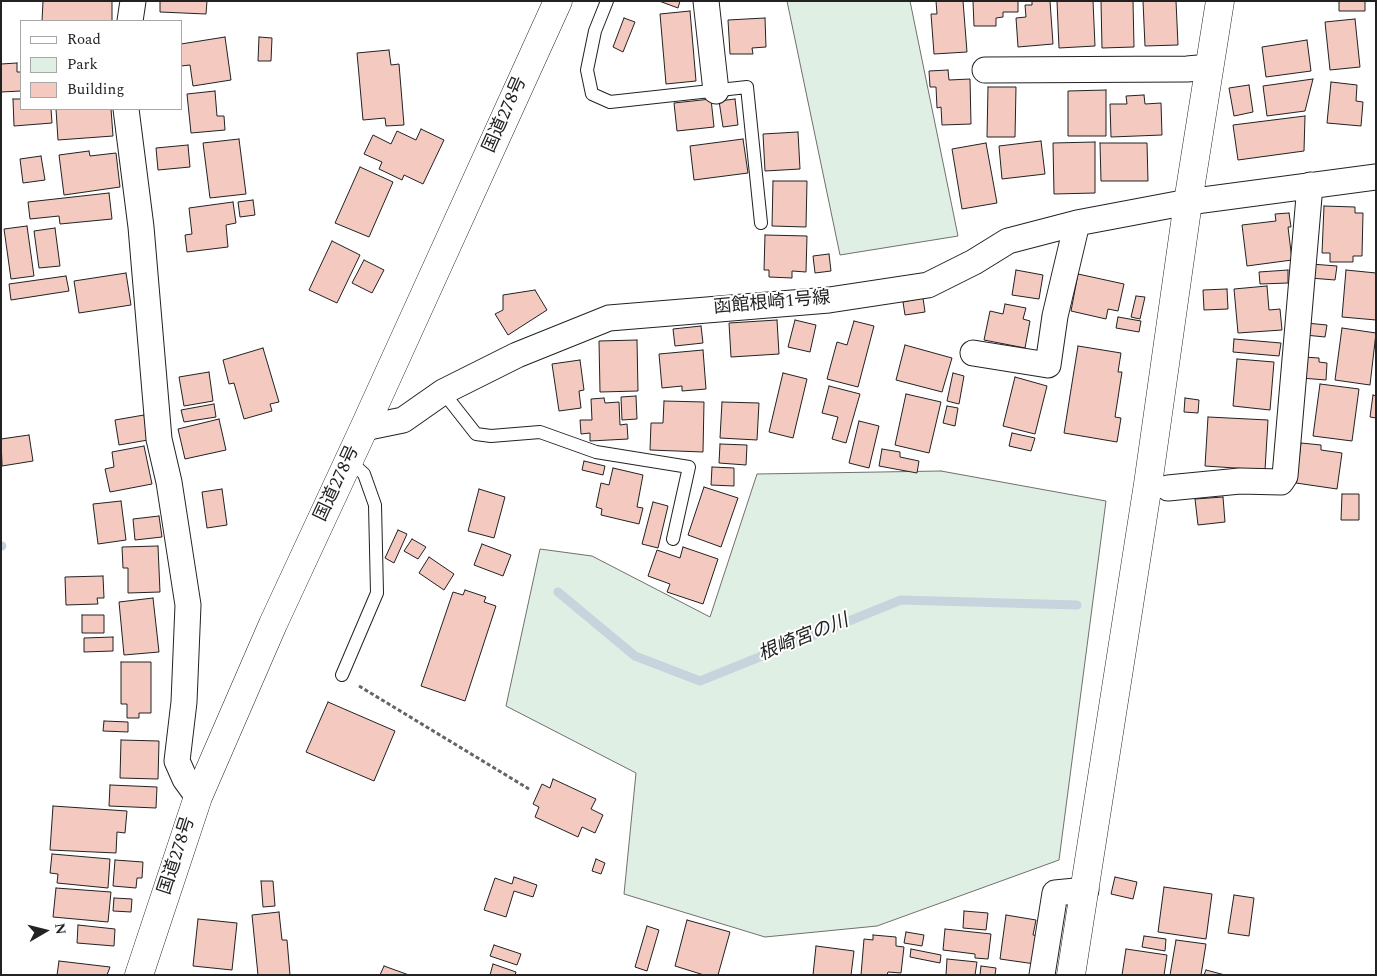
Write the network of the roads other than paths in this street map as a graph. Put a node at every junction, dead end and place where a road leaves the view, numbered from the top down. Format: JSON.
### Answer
{"nodes":[{"id":1,"x":133,"y":1,"type":"edge"},
{"id":2,"x":558,"y":1,"type":"edge"},
{"id":3,"x":607,"y":1,"type":"edge"},
{"id":4,"x":706,"y":1,"type":"edge"},
{"id":5,"x":1220,"y":1,"type":"edge"},
{"id":6,"x":130,"y":20,"type":"edge"},
{"id":7,"x":1210,"y":67,"type":"junction"},
{"id":8,"x":985,"y":70,"type":"dead end"},
{"id":9,"x":716,"y":91,"type":"junction"},
{"id":10,"x":126,"y":110,"type":"edge"},
{"id":11,"x":1376,"y":177,"type":"edge"},
{"id":12,"x":1310,"y":186,"type":"junction"},
{"id":13,"x":1188,"y":202,"type":"junction"},
{"id":14,"x":761,"y":223,"type":"dead end"},
{"id":15,"x":1078,"y":223,"type":"junction"},
{"id":16,"x":973,"y":353,"type":"dead end"},
{"id":17,"x":443,"y":392,"type":"junction"},
{"id":18,"x":364,"y":428,"type":"junction"},
{"id":19,"x":349,"y":460,"type":"junction"},
{"id":20,"x":1168,"y":488,"type":"dead end"},
{"id":21,"x":673,"y":539,"type":"dead end"},
{"id":22,"x":342,"y":675,"type":"road end"},
{"id":23,"x":198,"y":797,"type":"junction"},
{"id":24,"x":1086,"y":890,"type":"junction"},
{"id":25,"x":139,"y":975,"type":"edge"},
{"id":26,"x":1042,"y":975,"type":"edge"},
{"id":27,"x":1071,"y":975,"type":"edge"}],
"edges":[{"from":1,"to":6,"type":"street"},
{"from":2,"to":18,"type":"main road","name":"国道278号"},
{"from":3,"to":9,"type":"lane"},
{"from":4,"to":9,"type":"street"},
{"from":5,"to":7,"type":"main road"},
{"from":7,"to":8,"type":"street"},
{"from":7,"to":13,"type":"main road"},
{"from":9,"to":14,"type":"lane"},
{"from":10,"to":23,"type":"street"},
{"from":11,"to":12,"type":"street","name":"函館根崎1号線"},
{"from":12,"to":13,"type":"street","name":"函館根崎1号線"},
{"from":12,"to":20,"type":"street"},
{"from":13,"to":15,"type":"street","name":"函館根崎1号線"},
{"from":13,"to":24,"type":"main road"},
{"from":15,"to":16,"type":"street"},
{"from":15,"to":17,"type":"street","name":"函館根崎1号線"},
{"from":17,"to":18,"type":"street","name":"函館根崎1号線"},
{"from":17,"to":21,"type":"lane"},
{"from":18,"to":19,"type":"main road","name":"国道278号"},
{"from":19,"to":22,"type":"lane"},
{"from":19,"to":23,"type":"main road","name":"国道278号"},
{"from":23,"to":25,"type":"main road","name":"国道278号"},
{"from":24,"to":26,"type":"street"},
{"from":24,"to":27,"type":"main road"}]}
